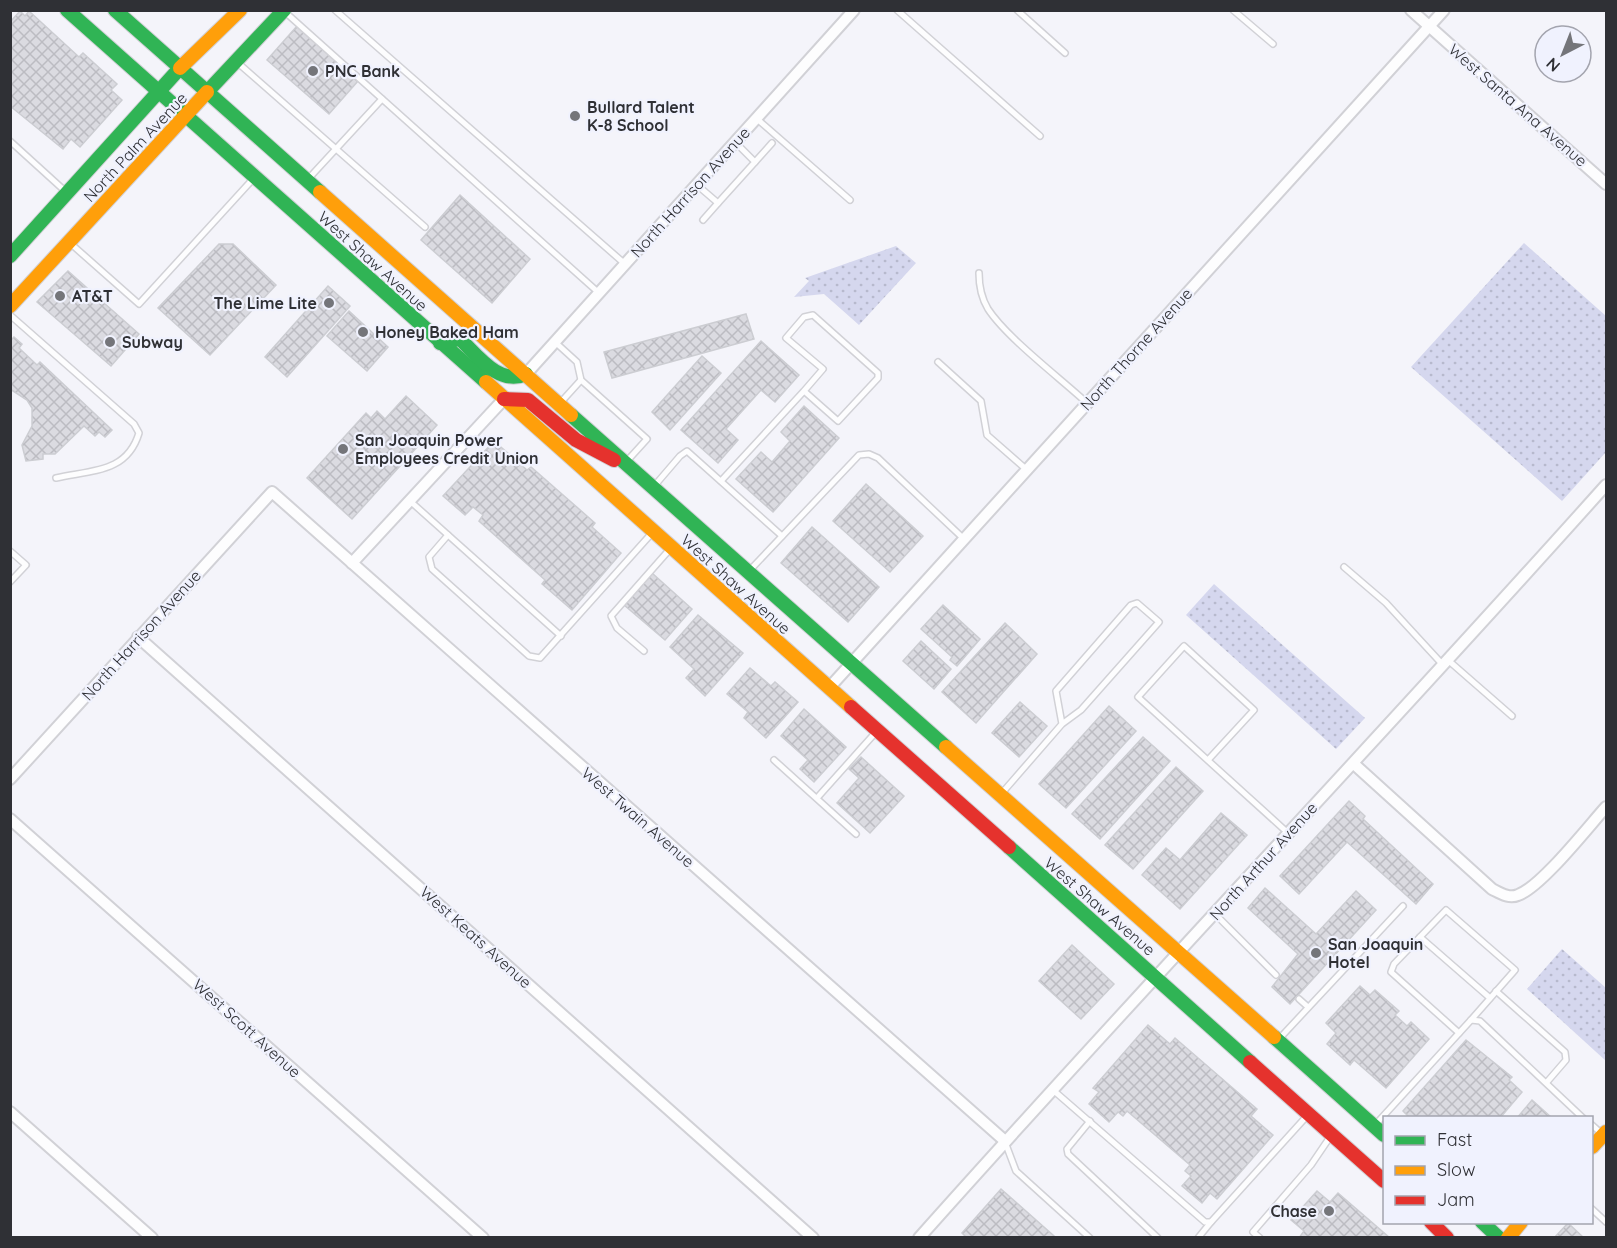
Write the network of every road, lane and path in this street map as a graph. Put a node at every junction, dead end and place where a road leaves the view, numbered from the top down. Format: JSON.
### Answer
{"nodes":[{"id":1,"x":66,"y":10,"type":"edge"},
{"id":2,"x":115,"y":10,"type":"edge"},
{"id":3,"x":335,"y":10,"type":"edge"},
{"id":4,"x":854,"y":10,"type":"edge"},
{"id":5,"x":897,"y":10,"type":"edge"},
{"id":6,"x":1017,"y":10,"type":"edge"},
{"id":7,"x":1233,"y":10,"type":"edge"},
{"id":8,"x":1411,"y":10,"type":"edge"},
{"id":9,"x":1444,"y":10,"type":"edge"},
{"id":10,"x":238,"y":11,"type":"edge"},
{"id":11,"x":284,"y":11,"type":"edge"},
{"id":12,"x":1429,"y":27,"type":"junction"},
{"id":13,"x":1273,"y":44,"type":"dead end"},
{"id":14,"x":1065,"y":53,"type":"dead end"},
{"id":15,"x":237,"y":62,"type":"junction"},
{"id":16,"x":180,"y":68,"type":"junction"},
{"id":17,"x":159,"y":92,"type":"junction"},
{"id":18,"x":207,"y":92,"type":"junction"},
{"id":19,"x":382,"y":99,"type":"junction"},
{"id":20,"x":186,"y":116,"type":"junction"},
{"id":21,"x":756,"y":118,"type":"junction"},
{"id":22,"x":1040,"y":136,"type":"dead end"},
{"id":23,"x":10,"y":141,"type":"edge"},
{"id":24,"x":735,"y":142,"type":"junction"},
{"id":25,"x":772,"y":143,"type":"dead end"},
{"id":26,"x":336,"y":149,"type":"junction"},
{"id":27,"x":754,"y":162,"type":"junction"},
{"id":28,"x":254,"y":177,"type":"junction"},
{"id":29,"x":307,"y":180,"type":"junction"},
{"id":30,"x":697,"y":184,"type":"junction"},
{"id":31,"x":1606,"y":184,"type":"edge"},
{"id":32,"x":67,"y":192,"type":"junction"},
{"id":33,"x":850,"y":200,"type":"dead end"},
{"id":34,"x":718,"y":203,"type":"junction"},
{"id":35,"x":703,"y":220,"type":"dead end"},
{"id":36,"x":425,"y":227,"type":"dead end"},
{"id":37,"x":69,"y":242,"type":"junction"},
{"id":38,"x":10,"y":256,"type":"edge"},
{"id":39,"x":625,"y":264,"type":"junction"},
{"id":40,"x":979,"y":273,"type":"dead end"},
{"id":41,"x":599,"y":293,"type":"junction"},
{"id":42,"x":10,"y":306,"type":"edge"},
{"id":43,"x":10,"y":315,"type":"edge"},
{"id":44,"x":555,"y":342,"type":"junction"},
{"id":45,"x":440,"y":343,"type":"junction"},
{"id":46,"x":938,"y":362,"type":"dead end"},
{"id":47,"x":526,"y":374,"type":"junction"},
{"id":48,"x":581,"y":380,"type":"junction"},
{"id":49,"x":804,"y":391,"type":"junction"},
{"id":50,"x":504,"y":399,"type":"junction"},
{"id":51,"x":560,"y":403,"type":"junction"},
{"id":52,"x":1087,"y":403,"type":"junction"},
{"id":53,"x":630,"y":466,"type":"junction"},
{"id":54,"x":1027,"y":470,"type":"junction"},
{"id":55,"x":56,"y":478,"type":"dead end"},
{"id":56,"x":721,"y":481,"type":"junction"},
{"id":57,"x":1606,"y":485,"type":"edge"},
{"id":58,"x":654,"y":487,"type":"junction"},
{"id":59,"x":272,"y":492,"type":"joint"},
{"id":60,"x":410,"y":501,"type":"junction"},
{"id":61,"x":654,"y":532,"type":"junction"},
{"id":62,"x":447,"y":535,"type":"junction"},
{"id":63,"x":782,"y":536,"type":"junction"},
{"id":64,"x":964,"y":539,"type":"junction"},
{"id":65,"x":671,"y":548,"type":"junction"},
{"id":66,"x":10,"y":550,"type":"edge"},
{"id":67,"x":352,"y":563,"type":"junction"},
{"id":68,"x":1344,"y":567,"type":"dead end"},
{"id":69,"x":749,"y":571,"type":"junction"},
{"id":70,"x":10,"y":582,"type":"edge"},
{"id":71,"x":561,"y":636,"type":"junction"},
{"id":72,"x":138,"y":637,"type":"junction"},
{"id":73,"x":644,"y":651,"type":"dead end"},
{"id":74,"x":852,"y":662,"type":"junction"},
{"id":75,"x":1447,"y":664,"type":"junction"},
{"id":76,"x":829,"y":688,"type":"junction"},
{"id":77,"x":1512,"y":716,"type":"dead end"},
{"id":78,"x":1062,"y":724,"type":"junction"},
{"id":79,"x":877,"y":731,"type":"junction"},
{"id":80,"x":774,"y":760,"type":"dead end"},
{"id":81,"x":1208,"y":760,"type":"junction"},
{"id":82,"x":1354,"y":764,"type":"junction"},
{"id":83,"x":10,"y":779,"type":"edge"},
{"id":84,"x":1001,"y":794,"type":"junction"},
{"id":85,"x":817,"y":798,"type":"junction"},
{"id":86,"x":1606,"y":807,"type":"edge"},
{"id":87,"x":10,"y":819,"type":"edge"},
{"id":88,"x":1288,"y":833,"type":"junction"},
{"id":89,"x":856,"y":834,"type":"dead end"},
{"id":90,"x":1402,"y":906,"type":"dead end"},
{"id":91,"x":1215,"y":914,"type":"junction"},
{"id":92,"x":1420,"y":937,"type":"junction"},
{"id":93,"x":1180,"y":953,"type":"junction"},
{"id":94,"x":1276,"y":975,"type":"dead end"},
{"id":95,"x":1157,"y":978,"type":"junction"},
{"id":96,"x":1496,"y":991,"type":"junction"},
{"id":97,"x":1490,"y":998,"type":"junction"},
{"id":98,"x":1299,"y":999,"type":"dead end"},
{"id":99,"x":1308,"y":1007,"type":"junction"},
{"id":100,"x":1471,"y":1020,"type":"junction"},
{"id":101,"x":1459,"y":1033,"type":"junction"},
{"id":102,"x":1278,"y":1040,"type":"junction"},
{"id":103,"x":1547,"y":1082,"type":"junction"},
{"id":104,"x":1053,"y":1090,"type":"junction"},
{"id":105,"x":10,"y":1112,"type":"edge"},
{"id":106,"x":1310,"y":1113,"type":"junction"},
{"id":107,"x":1391,"y":1116,"type":"edge"},
{"id":108,"x":1581,"y":1116,"type":"edge"},
{"id":109,"x":1089,"y":1121,"type":"junction"},
{"id":110,"x":1380,"y":1130,"type":"edge"},
{"id":111,"x":1332,"y":1134,"type":"junction"},
{"id":112,"x":1605,"y":1134,"type":"edge"},
{"id":113,"x":1005,"y":1141,"type":"junction"},
{"id":114,"x":1593,"y":1146,"type":"edge"},
{"id":115,"x":1383,"y":1180,"type":"edge"},
{"id":116,"x":1593,"y":1210,"type":"edge"},
{"id":117,"x":1210,"y":1222,"type":"junction"},
{"id":118,"x":1606,"y":1222,"type":"edge"},
{"id":119,"x":1433,"y":1224,"type":"edge"},
{"id":120,"x":1484,"y":1224,"type":"edge"},
{"id":121,"x":1519,"y":1224,"type":"edge"},
{"id":122,"x":1253,"y":1232,"type":"junction"},
{"id":123,"x":152,"y":1238,"type":"edge"},
{"id":124,"x":483,"y":1238,"type":"edge"},
{"id":125,"x":813,"y":1238,"type":"edge"},
{"id":126,"x":919,"y":1238,"type":"edge"},
{"id":127,"x":1090,"y":1238,"type":"edge"},
{"id":128,"x":1158,"y":1238,"type":"edge"},
{"id":129,"x":1197,"y":1238,"type":"edge"},
{"id":130,"x":1248,"y":1238,"type":"edge"},
{"id":131,"x":1260,"y":1238,"type":"edge"},
{"id":132,"x":1447,"y":1238,"type":"edge"},
{"id":133,"x":1499,"y":1238,"type":"edge"},
{"id":134,"x":1508,"y":1238,"type":"edge"}],
"edges":[{"from":1,"to":17,"type":"main road","name":"West Shaw Avenue"},
{"from":2,"to":16,"type":"main road","name":"West Shaw Avenue"},
{"from":3,"to":39,"type":"lane"},
{"from":4,"to":21,"type":"street","name":"North Harrison Avenue"},
{"from":5,"to":22,"type":"lane"},
{"from":6,"to":14,"type":"lane"},
{"from":7,"to":13,"type":"lane"},
{"from":8,"to":12,"type":"street","name":"West Santa Ana Avenue"},
{"from":9,"to":12,"type":"street","name":"North Thorne Avenue"},
{"from":10,"to":16,"type":"main road","name":"North Palm Avenue"},
{"from":11,"to":15,"type":"main road","name":"North Palm Avenue"},
{"from":11,"to":19,"type":"lane"},
{"from":12,"to":31,"type":"street","name":"West Santa Ana Avenue"},
{"from":12,"to":52,"type":"street","name":"North Thorne Avenue"},
{"from":15,"to":18,"type":"main road","name":"North Palm Avenue"},
{"from":15,"to":26,"type":"lane"},
{"from":16,"to":17,"type":"main road","name":"North Palm Avenue"},
{"from":16,"to":18,"type":"main road","name":"West Shaw Avenue"},
{"from":17,"to":20,"type":"main road","name":"West Shaw Avenue"},
{"from":17,"to":32,"type":"main road","name":"North Palm Avenue"},
{"from":18,"to":20,"type":"main road","name":"North Palm Avenue"},
{"from":18,"to":29,"type":"main road","name":"West Shaw Avenue"},
{"from":19,"to":26,"type":"lane"},
{"from":19,"to":41,"type":"lane"},
{"from":20,"to":28,"type":"main road","name":"West Shaw Avenue"},
{"from":20,"to":37,"type":"main road","name":"North Palm Avenue"},
{"from":21,"to":24,"type":"street","name":"North Harrison Avenue"},
{"from":21,"to":33,"type":"lane"},
{"from":23,"to":32,"type":"lane"},
{"from":24,"to":27,"type":"lane"},
{"from":24,"to":30,"type":"street","name":"North Harrison Avenue"},
{"from":25,"to":27,"type":"lane"},
{"from":26,"to":29,"type":"lane"},
{"from":26,"to":36,"type":"lane"},
{"from":27,"to":34,"type":"lane"},
{"from":28,"to":37,"type":"lane"},
{"from":28,"to":45,"type":"main road","name":"West Shaw Avenue"},
{"from":29,"to":47,"type":"main road","name":"West Shaw Avenue"},
{"from":30,"to":34,"type":"lane"},
{"from":30,"to":39,"type":"street","name":"North Harrison Avenue"},
{"from":32,"to":38,"type":"main road","name":"North Palm Avenue"},
{"from":34,"to":35,"type":"lane"},
{"from":37,"to":42,"type":"main road","name":"North Palm Avenue"},
{"from":39,"to":41,"type":"street","name":"North Harrison Avenue"},
{"from":40,"to":52,"type":"lane"},
{"from":41,"to":44,"type":"street","name":"North Harrison Avenue"},
{"from":43,"to":55,"type":"lane"},
{"from":44,"to":47,"type":"street","name":"North Harrison Avenue"},
{"from":44,"to":48,"type":"lane"},
{"from":45,"to":47,"type":"main road"},
{"from":45,"to":50,"type":"main road","name":"West Shaw Avenue"},
{"from":46,"to":54,"type":"lane"},
{"from":47,"to":51,"type":"main road","name":"West Shaw Avenue"},
{"from":48,"to":51,"type":"lane"},
{"from":48,"to":53,"type":"lane"},
{"from":49,"to":49,"type":"lane"},
{"from":49,"to":56,"type":"lane"},
{"from":50,"to":53,"type":"main road"},
{"from":50,"to":60,"type":"street"},
{"from":50,"to":61,"type":"main road","name":"West Shaw Avenue"},
{"from":51,"to":53,"type":"main road","name":"West Shaw Avenue"},
{"from":52,"to":54,"type":"street","name":"North Thorne Avenue"},
{"from":53,"to":58,"type":"main road","name":"West Shaw Avenue"},
{"from":54,"to":64,"type":"street","name":"North Thorne Avenue"},
{"from":56,"to":58,"type":"lane"},
{"from":56,"to":63,"type":"lane"},
{"from":57,"to":75,"type":"street","name":"North Arthur Avenue"},
{"from":58,"to":69,"type":"main road","name":"West Shaw Avenue"},
{"from":59,"to":67,"type":"street","name":"West Twain Avenue"},
{"from":59,"to":72,"type":"street","name":"North Harrison Avenue"},
{"from":60,"to":62,"type":"lane"},
{"from":60,"to":67,"type":"street"},
{"from":61,"to":65,"type":"main road","name":"West Shaw Avenue"},
{"from":61,"to":71,"type":"lane"},
{"from":62,"to":71,"type":"lane"},
{"from":62,"to":71,"type":"lane"},
{"from":63,"to":64,"type":"lane"},
{"from":63,"to":69,"type":"lane"},
{"from":64,"to":74,"type":"street","name":"North Thorne Avenue"},
{"from":65,"to":73,"type":"lane"},
{"from":65,"to":76,"type":"main road","name":"West Shaw Avenue"},
{"from":66,"to":70,"type":"lane"},
{"from":67,"to":113,"type":"street","name":"West Twain Avenue"},
{"from":68,"to":75,"type":"lane"},
{"from":69,"to":74,"type":"main road","name":"West Shaw Avenue"},
{"from":72,"to":83,"type":"street","name":"North Harrison Avenue"},
{"from":72,"to":125,"type":"street","name":"West Keats Avenue"},
{"from":74,"to":76,"type":"street","name":"North Thorne Avenue"},
{"from":74,"to":84,"type":"main road","name":"West Shaw Avenue"},
{"from":75,"to":77,"type":"lane"},
{"from":75,"to":82,"type":"street","name":"North Arthur Avenue"},
{"from":76,"to":79,"type":"main road","name":"West Shaw Avenue"},
{"from":78,"to":78,"type":"lane"},
{"from":78,"to":84,"type":"lane"},
{"from":79,"to":85,"type":"lane"},
{"from":79,"to":95,"type":"main road","name":"West Shaw Avenue"},
{"from":80,"to":85,"type":"lane"},
{"from":81,"to":81,"type":"lane"},
{"from":81,"to":88,"type":"lane"},
{"from":82,"to":86,"type":"street"},
{"from":82,"to":88,"type":"street","name":"North Arthur Avenue"},
{"from":84,"to":93,"type":"main road","name":"West Shaw Avenue"},
{"from":85,"to":89,"type":"lane"},
{"from":87,"to":124,"type":"street","name":"West Scott Avenue"},
{"from":88,"to":91,"type":"street","name":"North Arthur Avenue"},
{"from":90,"to":99,"type":"lane"},
{"from":91,"to":93,"type":"street","name":"North Arthur Avenue"},
{"from":91,"to":94,"type":"lane"},
{"from":92,"to":96,"type":"lane"},
{"from":92,"to":97,"type":"lane"},
{"from":92,"to":101,"type":"lane"},
{"from":93,"to":95,"type":"street","name":"North Arthur Avenue"},
{"from":93,"to":102,"type":"main road","name":"West Shaw Avenue"},
{"from":95,"to":104,"type":"street","name":"North Arthur Avenue"},
{"from":95,"to":106,"type":"main road","name":"West Shaw Avenue"},
{"from":96,"to":97,"type":"lane"},
{"from":96,"to":103,"type":"lane"},
{"from":97,"to":100,"type":"lane"},
{"from":98,"to":99,"type":"lane"},
{"from":99,"to":102,"type":"lane"},
{"from":100,"to":101,"type":"lane"},
{"from":100,"to":103,"type":"lane"},
{"from":101,"to":107,"type":"lane"},
{"from":102,"to":110,"type":"main road","name":"West Shaw Avenue"},
{"from":103,"to":108,"type":"lane"},
{"from":104,"to":109,"type":"lane"},
{"from":104,"to":113,"type":"street","name":"North Arthur Avenue"},
{"from":105,"to":123,"type":"street"},
{"from":106,"to":111,"type":"main road","name":"West Shaw Avenue"},
{"from":106,"to":117,"type":"lane"},
{"from":109,"to":117,"type":"lane"},
{"from":109,"to":128,"type":"lane"},
{"from":111,"to":115,"type":"main road","name":"West Shaw Avenue"},
{"from":111,"to":122,"type":"lane"},
{"from":112,"to":114,"type":"main road"},
{"from":113,"to":126,"type":"street","name":"North Arthur Avenue"},
{"from":113,"to":127,"type":"lane"},
{"from":116,"to":118,"type":"lane"},
{"from":117,"to":129,"type":"lane"},
{"from":119,"to":132,"type":"main road"},
{"from":120,"to":133,"type":"main road"},
{"from":121,"to":134,"type":"main road"},
{"from":122,"to":130,"type":"lane"},
{"from":122,"to":131,"type":"lane"}]}
